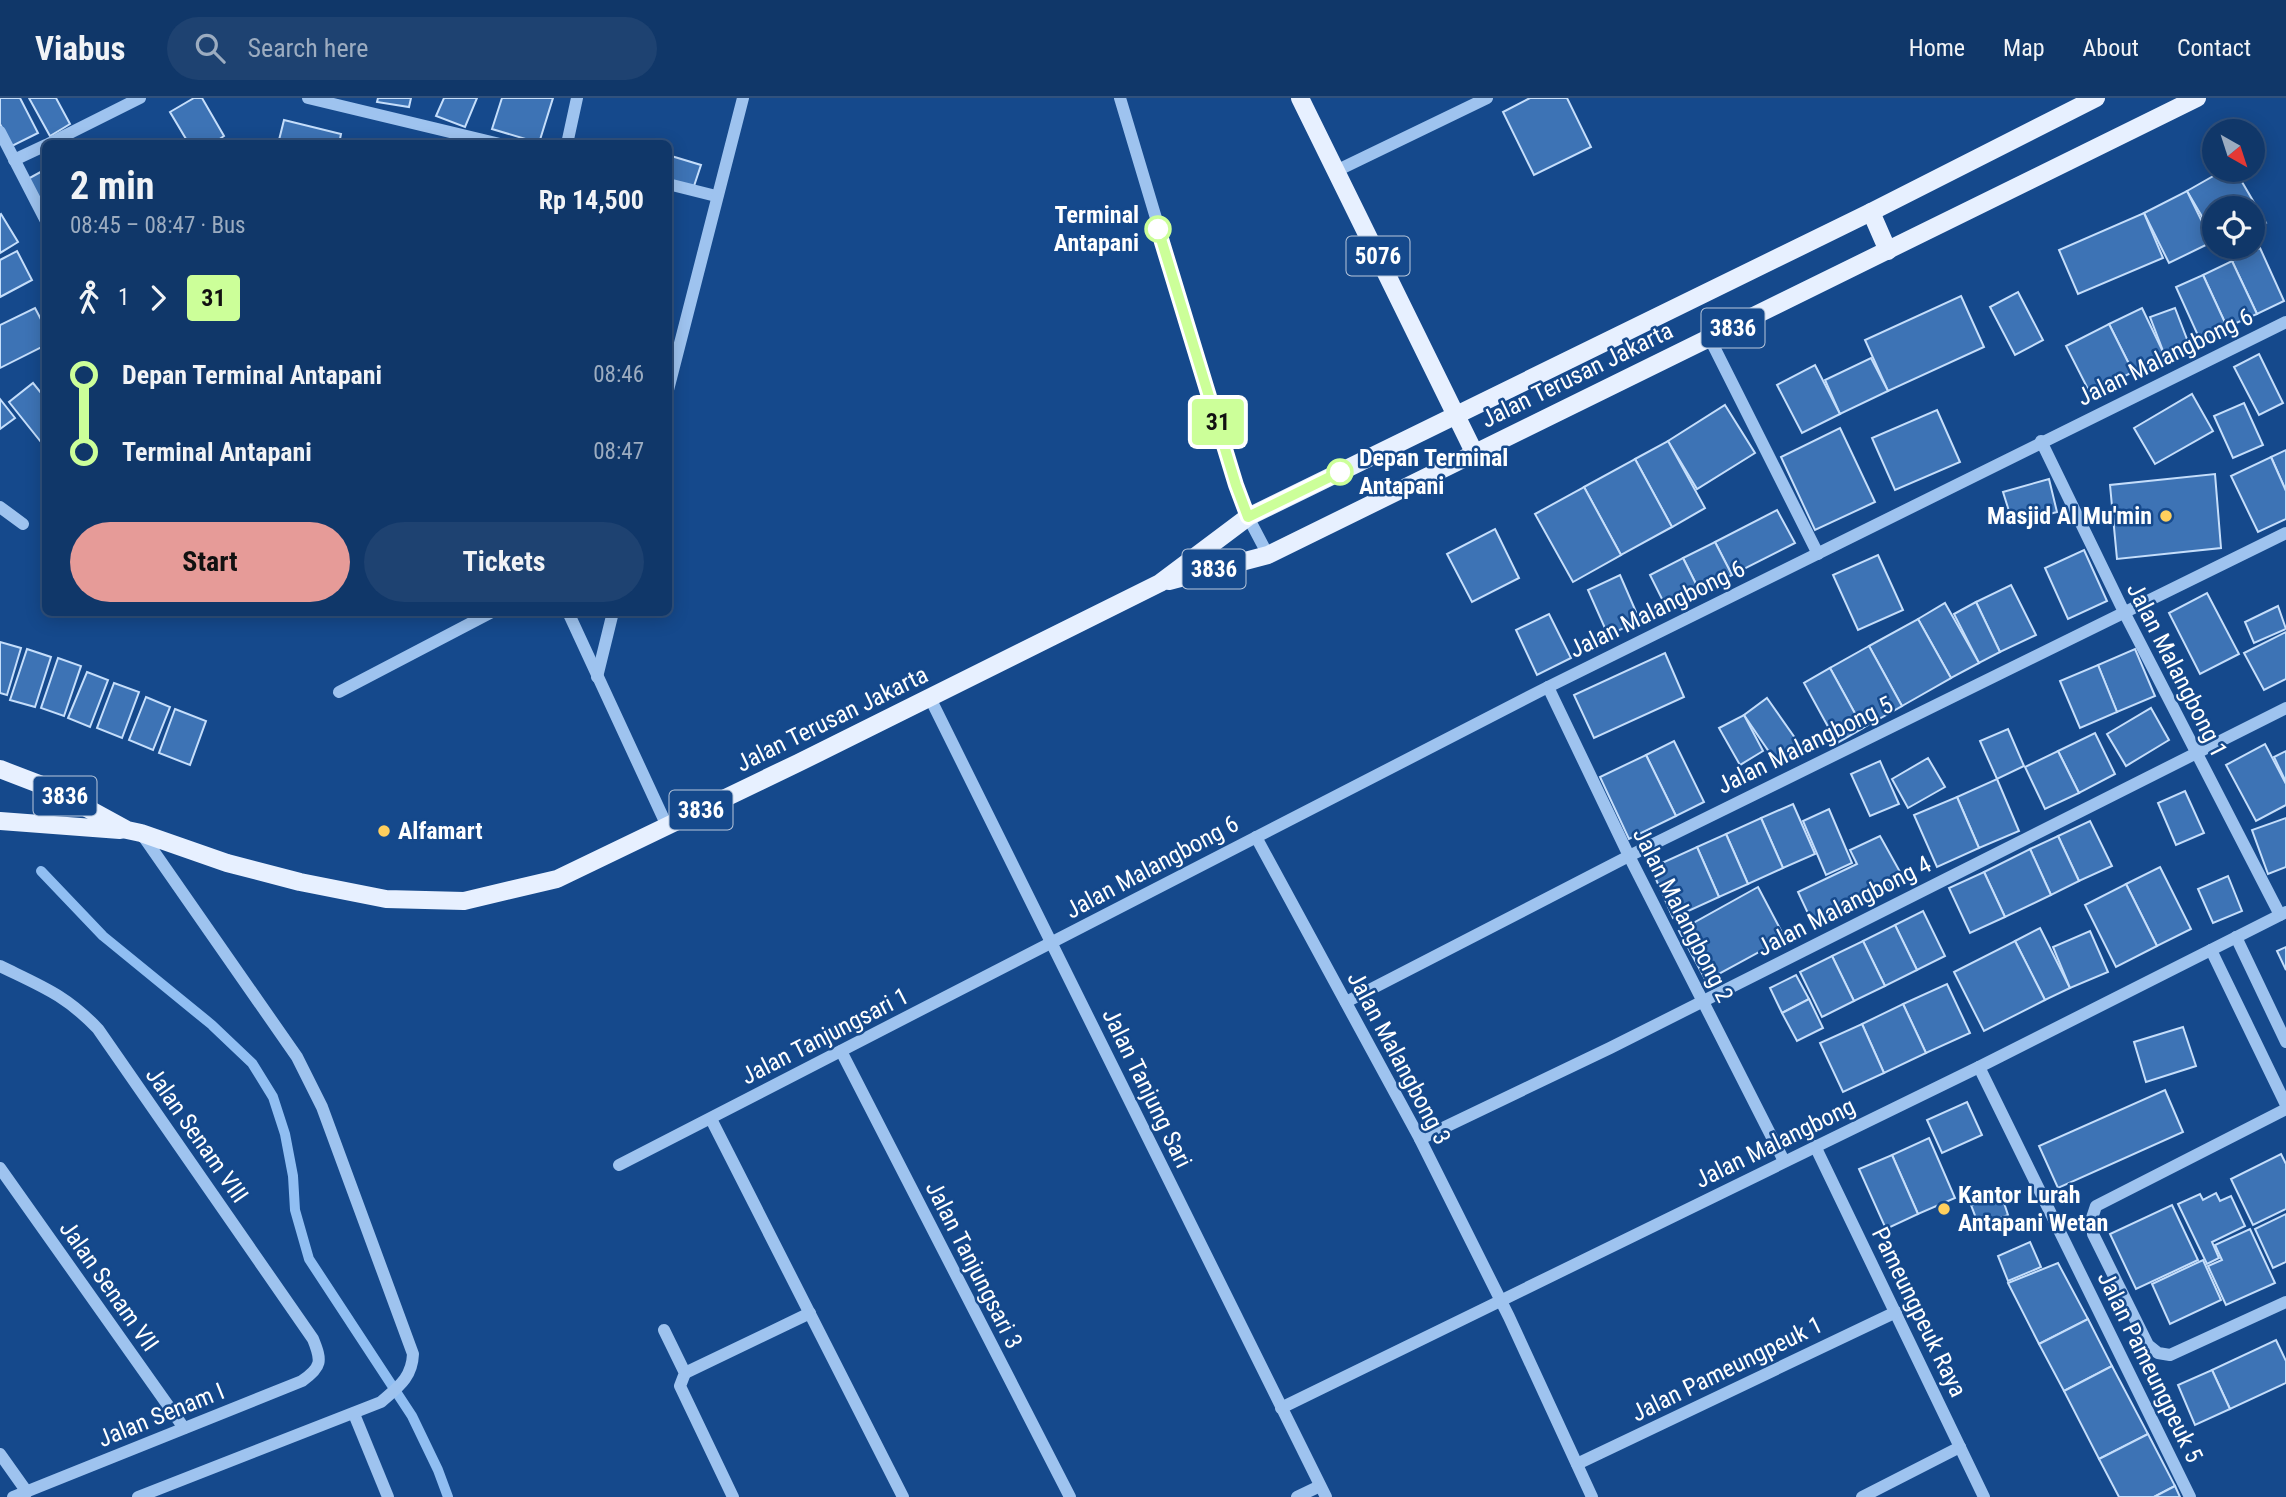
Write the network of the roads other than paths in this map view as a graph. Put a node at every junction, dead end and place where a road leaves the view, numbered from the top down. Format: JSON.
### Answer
{"nodes":[{"id":1,"x":140,"y":98,"type":"edge"},
{"id":2,"x":308,"y":98,"type":"edge"},
{"id":3,"x":577,"y":98,"type":"edge"},
{"id":4,"x":743,"y":98,"type":"edge"},
{"id":5,"x":1120,"y":98,"type":"edge"},
{"id":6,"x":1300,"y":98,"type":"edge"},
{"id":7,"x":1487,"y":98,"type":"edge"},
{"id":8,"x":2096,"y":98,"type":"edge"},
{"id":9,"x":2197,"y":98,"type":"edge"},
{"id":10,"x":0,"y":132,"type":"edge"},
{"id":11,"x":55,"y":140,"type":"edge"},
{"id":12,"x":483,"y":140,"type":"edge"},
{"id":13,"x":568,"y":140,"type":"edge"},
{"id":14,"x":42,"y":146,"type":"edge"},
{"id":15,"x":14,"y":160,"type":"junction"},
{"id":16,"x":1336,"y":171,"type":"junction"},
{"id":17,"x":672,"y":185,"type":"edge"},
{"id":18,"x":716,"y":196,"type":"junction"},
{"id":19,"x":1871,"y":212,"type":"junction"},
{"id":20,"x":42,"y":213,"type":"edge"},
{"id":21,"x":1888,"y":251,"type":"junction"},
{"id":22,"x":2286,"y":322,"type":"edge"},
{"id":23,"x":1710,"y":339,"type":"junction"},
{"id":24,"x":672,"y":374,"type":"edge"},
{"id":25,"x":1456,"y":415,"type":"junction"},
{"id":26,"x":2041,"y":441,"type":"junction"},
{"id":27,"x":1474,"y":452,"type":"junction"},
{"id":28,"x":0,"y":506,"type":"edge"},
{"id":29,"x":1248,"y":517,"type":"junction"},
{"id":30,"x":23,"y":524,"type":"dead end"},
{"id":31,"x":2286,"y":533,"type":"edge"},
{"id":32,"x":1818,"y":554,"type":"junction"},
{"id":33,"x":1268,"y":555,"type":"junction"},
{"id":34,"x":1160,"y":583,"type":"junction"},
{"id":35,"x":2124,"y":612,"type":"junction"},
{"id":36,"x":484,"y":616,"type":"edge"},
{"id":37,"x":570,"y":616,"type":"edge"},
{"id":38,"x":612,"y":616,"type":"edge"},
{"id":39,"x":597,"y":677,"type":"junction"},
{"id":40,"x":1548,"y":687,"type":"junction"},
{"id":41,"x":339,"y":692,"type":"dead end"},
{"id":42,"x":930,"y":698,"type":"junction"},
{"id":43,"x":2286,"y":708,"type":"edge"},
{"id":44,"x":2195,"y":754,"type":"junction"},
{"id":45,"x":0,"y":769,"type":"edge"},
{"id":46,"x":0,"y":821,"type":"edge"},
{"id":47,"x":667,"y":826,"type":"junction"},
{"id":48,"x":134,"y":832,"type":"junction"},
{"id":49,"x":1256,"y":837,"type":"junction"},
{"id":50,"x":1629,"y":856,"type":"junction"},
{"id":51,"x":2283,"y":914,"type":"edge"},
{"id":52,"x":2236,"y":937,"type":"junction"},
{"id":53,"x":1051,"y":943,"type":"junction"},
{"id":54,"x":2211,"y":950,"type":"junction"},
{"id":55,"x":0,"y":966,"type":"edge"},
{"id":56,"x":1703,"y":1001,"type":"junction"},
{"id":57,"x":1346,"y":1002,"type":"junction"},
{"id":58,"x":2286,"y":1042,"type":"edge"},
{"id":59,"x":841,"y":1051,"type":"junction"},
{"id":60,"x":1979,"y":1068,"type":"junction"},
{"id":61,"x":2286,"y":1107,"type":"edge"},
{"id":62,"x":712,"y":1119,"type":"junction"},
{"id":63,"x":1420,"y":1139,"type":"junction"},
{"id":64,"x":1815,"y":1146,"type":"junction"},
{"id":65,"x":1784,"y":1161,"type":"junction"},
{"id":66,"x":619,"y":1165,"type":"dead end"},
{"id":67,"x":0,"y":1168,"type":"edge"},
{"id":68,"x":1502,"y":1302,"type":"junction"},
{"id":69,"x":2286,"y":1302,"type":"edge"},
{"id":70,"x":1896,"y":1312,"type":"junction"},
{"id":71,"x":810,"y":1313,"type":"junction"},
{"id":72,"x":664,"y":1330,"type":"dead end"},
{"id":73,"x":319,"y":1364,"type":"joint"},
{"id":74,"x":685,"y":1373,"type":"junction"},
{"id":75,"x":1281,"y":1408,"type":"junction"},
{"id":76,"x":354,"y":1415,"type":"junction"},
{"id":77,"x":184,"y":1428,"type":"junction"},
{"id":78,"x":1960,"y":1447,"type":"junction"},
{"id":79,"x":0,"y":1454,"type":"edge"},
{"id":80,"x":1577,"y":1464,"type":"junction"},
{"id":81,"x":1323,"y":1491,"type":"edge"},
{"id":82,"x":27,"y":1492,"type":"junction"},
{"id":83,"x":13,"y":1497,"type":"edge"},
{"id":84,"x":138,"y":1497,"type":"edge"},
{"id":85,"x":388,"y":1497,"type":"edge"},
{"id":86,"x":733,"y":1497,"type":"edge"},
{"id":87,"x":902,"y":1497,"type":"edge"},
{"id":88,"x":1070,"y":1497,"type":"edge"},
{"id":89,"x":1297,"y":1497,"type":"edge"},
{"id":90,"x":1592,"y":1497,"type":"edge"},
{"id":91,"x":1862,"y":1497,"type":"edge"},
{"id":92,"x":1984,"y":1497,"type":"edge"},
{"id":93,"x":2190,"y":1497,"type":"edge"}],
"edges":[{"from":1,"to":11,"type":"street"},
{"from":2,"to":12,"type":"street"},
{"from":3,"to":13,"type":"street"},
{"from":4,"to":18,"type":"street"},
{"from":5,"to":29,"type":"street"},
{"from":6,"to":16,"type":"main road","number":"5076"},
{"from":7,"to":16,"type":"street"},
{"from":8,"to":19,"type":"main road","name":"Jalan Terusan Jakarta","number":"3836"},
{"from":9,"to":21,"type":"main road","name":"Jalan Terusan Jakarta","number":"3836"},
{"from":10,"to":15,"type":"street"},
{"from":14,"to":15,"type":"street"},
{"from":15,"to":20,"type":"street"},
{"from":16,"to":25,"type":"main road","number":"5076"},
{"from":17,"to":18,"type":"street"},
{"from":18,"to":24,"type":"street"},
{"from":19,"to":21,"type":"main road"},
{"from":19,"to":25,"type":"main road","name":"Jalan Terusan Jakarta","number":"3836"},
{"from":21,"to":23,"type":"main road","name":"Jalan Terusan Jakarta","number":"3836"},
{"from":22,"to":26,"type":"street","name":"Jalan Malangbong 6"},
{"from":23,"to":27,"type":"main road","name":"Jalan Terusan Jakarta","number":"3836"},
{"from":23,"to":32,"type":"street"},
{"from":25,"to":27,"type":"main road"},
{"from":25,"to":29,"type":"main road","name":"Jalan Terusan Jakarta","number":"3836"},
{"from":26,"to":32,"type":"street","name":"Jalan Malangbong 6"},
{"from":26,"to":35,"type":"street","name":"Jalan Malangbong 1"},
{"from":27,"to":33,"type":"main road","name":"Jalan Terusan Jakarta","number":"3836"},
{"from":28,"to":30,"type":"street"},
{"from":29,"to":33,"type":"street"},
{"from":29,"to":34,"type":"main road","name":"Jalan Terusan Jakarta","number":"3836"},
{"from":31,"to":35,"type":"street","name":"Jalan Malangbong 5"},
{"from":32,"to":40,"type":"street","name":"Jalan Malangbong 6"},
{"from":33,"to":34,"type":"main road","name":"Jalan Terusan Jakarta","number":"3836"},
{"from":34,"to":42,"type":"main road","name":"Jalan Terusan Jakarta"},
{"from":35,"to":44,"type":"street","name":"Jalan Malangbong 1"},
{"from":35,"to":50,"type":"street","name":"Jalan Malangbong 5"},
{"from":36,"to":41,"type":"street"},
{"from":37,"to":39,"type":"street"},
{"from":38,"to":39,"type":"street"},
{"from":39,"to":47,"type":"street"},
{"from":40,"to":49,"type":"street","name":"Jalan Malangbong 6"},
{"from":40,"to":50,"type":"street","name":"Jalan Malangbong 2"},
{"from":42,"to":47,"type":"main road","name":"Jalan Terusan Jakarta","number":"3836"},
{"from":42,"to":53,"type":"street","name":"Jalan Tanjung Sari"},
{"from":43,"to":44,"type":"street","name":"Jalan Malangbong 4"},
{"from":44,"to":51,"type":"street","name":"Jalan Malangbong 1"},
{"from":44,"to":56,"type":"street","name":"Jalan Malangbong 4"},
{"from":45,"to":48,"type":"main road","name":"Jalan Terusan Jakarta","number":"3836"},
{"from":46,"to":48,"type":"main road"},
{"from":47,"to":48,"type":"main road","name":"Jalan Terusan Jakarta","number":"3836"},
{"from":48,"to":76,"type":"street"},
{"from":49,"to":53,"type":"street","name":"Jalan Malangbong 6"},
{"from":49,"to":57,"type":"street","name":"Jalan Malangbong 3"},
{"from":50,"to":56,"type":"street","name":"Jalan Malangbong 2"},
{"from":50,"to":57,"type":"street","name":"Jalan Malangbong 5"},
{"from":51,"to":52,"type":"street","name":"Jalan Malangbong"},
{"from":52,"to":54,"type":"street","name":"Jalan Malangbong"},
{"from":52,"to":58,"type":"street"},
{"from":53,"to":59,"type":"street","name":"Jalan Tanjungsari 1"},
{"from":53,"to":75,"type":"street","name":"Jalan Tanjung Sari"},
{"from":54,"to":60,"type":"street","name":"Jalan Malangbong"},
{"from":54,"to":61,"type":"street"},
{"from":55,"to":73,"type":"street","name":"Jalan Senam VIII"},
{"from":56,"to":63,"type":"street","name":"Jalan Malangbong 4"},
{"from":56,"to":65,"type":"street","name":"Jalan Malangbong 2"},
{"from":57,"to":63,"type":"street","name":"Jalan Malangbong 3"},
{"from":59,"to":62,"type":"street","name":"Jalan Tanjungsari 1"},
{"from":59,"to":88,"type":"street","name":"Jalan Tanjungsari 3"},
{"from":60,"to":64,"type":"street","name":"Jalan Malangbong"},
{"from":60,"to":93,"type":"street","name":"Jalan Pameungpeuk 5"},
{"from":61,"to":69,"type":"street"},
{"from":62,"to":66,"type":"street","name":"Jalan Tanjungsari 1"},
{"from":62,"to":71,"type":"street"},
{"from":63,"to":68,"type":"street","name":"Jalan Malangbong 3"},
{"from":64,"to":65,"type":"street","name":"Jalan Malangbong"},
{"from":64,"to":70,"type":"street","name":"Pameungpeuk Raya"},
{"from":65,"to":68,"type":"street","name":"Jalan Malangbong"},
{"from":67,"to":77,"type":"street","name":"Jalan Senam VII"},
{"from":68,"to":75,"type":"street","name":"Jalan Malangbong"},
{"from":68,"to":80,"type":"street","name":"Jalan Malangbong 3"},
{"from":70,"to":78,"type":"street","name":"Pameungpeuk Raya"},
{"from":70,"to":80,"type":"street","name":"Jalan Pameungpeuk 1"},
{"from":71,"to":74,"type":"street"},
{"from":71,"to":87,"type":"street"},
{"from":72,"to":74,"type":"street"},
{"from":73,"to":77,"type":"street","name":"Jalan Senam I"},
{"from":74,"to":86,"type":"street"},
{"from":75,"to":81,"type":"street","name":"Jalan Tanjung Sari"},
{"from":76,"to":84,"type":"street"},
{"from":76,"to":85,"type":"street"},
{"from":77,"to":82,"type":"street","name":"Jalan Senam I"},
{"from":78,"to":91,"type":"street"},
{"from":78,"to":92,"type":"street","name":"Pameungpeuk Raya"},
{"from":79,"to":82,"type":"street"},
{"from":80,"to":90,"type":"street","name":"Jalan Malangbong 3"},
{"from":81,"to":89,"type":"street"},
{"from":82,"to":83,"type":"street","name":"Jalan Senam I"}]}
